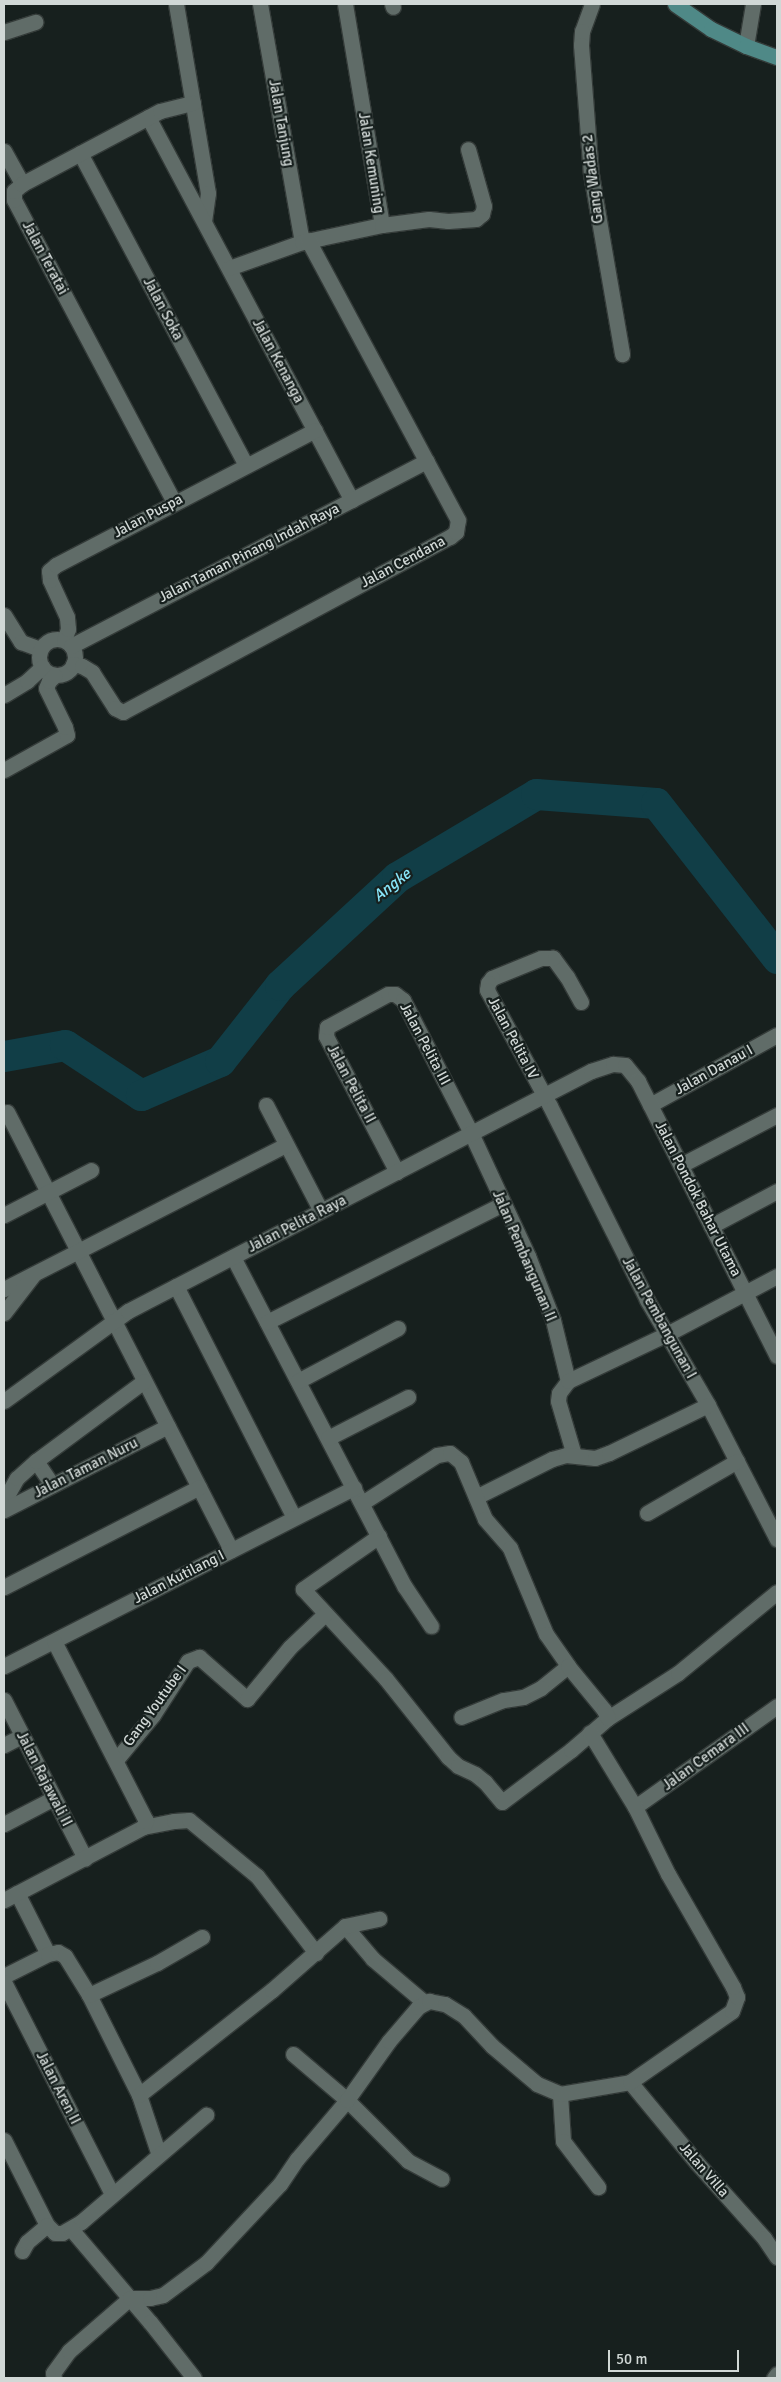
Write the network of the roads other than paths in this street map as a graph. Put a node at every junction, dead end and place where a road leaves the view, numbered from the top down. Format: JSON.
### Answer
{"nodes":[{"id":1,"x":176,"y":4,"type":"edge"},
{"id":2,"x":260,"y":4,"type":"edge"},
{"id":3,"x":345,"y":4,"type":"edge"},
{"id":4,"x":592,"y":4,"type":"edge"},
{"id":5,"x":674,"y":4,"type":"edge"},
{"id":6,"x":753,"y":4,"type":"edge"},
{"id":7,"x":35,"y":22,"type":"dead end"},
{"id":8,"x":4,"y":32,"type":"edge"},
{"id":9,"x":746,"y":46,"type":"junction"},
{"id":10,"x":777,"y":58,"type":"edge"},
{"id":11,"x":193,"y":103,"type":"junction"},
{"id":12,"x":148,"y":117,"type":"junction"},
{"id":13,"x":468,"y":149,"type":"dead end"},
{"id":14,"x":4,"y":151,"type":"edge"},
{"id":15,"x":80,"y":153,"type":"junction"},
{"id":16,"x":22,"y":184,"type":"junction"},
{"id":17,"x":204,"y":221,"type":"junction"},
{"id":18,"x":382,"y":225,"type":"junction"},
{"id":19,"x":305,"y":241,"type":"junction"},
{"id":20,"x":229,"y":268,"type":"junction"},
{"id":21,"x":622,"y":354,"type":"dead end"},
{"id":22,"x":315,"y":430,"type":"junction"},
{"id":23,"x":427,"y":461,"type":"junction"},
{"id":24,"x":246,"y":465,"type":"junction"},
{"id":25,"x":352,"y":500,"type":"junction"},
{"id":26,"x":174,"y":502,"type":"junction"},
{"id":27,"x":4,"y":616,"type":"edge"},
{"id":28,"x":68,"y":643,"type":"junction"},
{"id":29,"x":40,"y":649,"type":"junction"},
{"id":30,"x":73,"y":664,"type":"junction"},
{"id":31,"x":48,"y":671,"type":"junction"},
{"id":32,"x":4,"y":695,"type":"edge"},
{"id":33,"x":4,"y":770,"type":"edge"},
{"id":34,"x":581,"y":1002,"type":"dead end"},
{"id":35,"x":358,"y":1010,"type":"joint"},
{"id":36,"x":777,"y":1035,"type":"edge"},
{"id":37,"x":602,"y":1067,"type":"joint"},
{"id":38,"x":544,"y":1096,"type":"junction"},
{"id":39,"x":266,"y":1105,"type":"dead end"},
{"id":40,"x":650,"y":1105,"type":"junction"},
{"id":41,"x":7,"y":1112,"type":"dead end"},
{"id":42,"x":777,"y":1115,"type":"edge"},
{"id":43,"x":471,"y":1133,"type":"junction"},
{"id":44,"x":286,"y":1145,"type":"junction"},
{"id":45,"x":681,"y":1165,"type":"junction"},
{"id":46,"x":92,"y":1170,"type":"dead end"},
{"id":47,"x":397,"y":1172,"type":"junction"},
{"id":48,"x":777,"y":1191,"type":"edge"},
{"id":49,"x":48,"y":1192,"type":"junction"},
{"id":50,"x":503,"y":1204,"type":"junction"},
{"id":51,"x":321,"y":1211,"type":"junction"},
{"id":52,"x":4,"y":1215,"type":"edge"},
{"id":53,"x":711,"y":1226,"type":"junction"},
{"id":54,"x":78,"y":1251,"type":"junction"},
{"id":55,"x":232,"y":1257,"type":"junction"},
{"id":56,"x":34,"y":1273,"type":"junction"},
{"id":57,"x":777,"y":1276,"type":"edge"},
{"id":58,"x":176,"y":1286,"type":"junction"},
{"id":59,"x":4,"y":1289,"type":"edge"},
{"id":60,"x":745,"y":1294,"type":"junction"},
{"id":61,"x":4,"y":1313,"type":"edge"},
{"id":62,"x":114,"y":1321,"type":"junction"},
{"id":63,"x":267,"y":1322,"type":"junction"},
{"id":64,"x":398,"y":1328,"type":"dead end"},
{"id":65,"x":667,"y":1334,"type":"junction"},
{"id":66,"x":777,"y":1356,"type":"edge"},
{"id":67,"x":144,"y":1381,"type":"junction"},
{"id":68,"x":298,"y":1381,"type":"junction"},
{"id":69,"x":568,"y":1382,"type":"junction"},
{"id":70,"x":408,"y":1396,"type":"dead end"},
{"id":71,"x":4,"y":1401,"type":"edge"},
{"id":72,"x":708,"y":1405,"type":"junction"},
{"id":73,"x":168,"y":1426,"type":"junction"},
{"id":74,"x":328,"y":1438,"type":"junction"},
{"id":75,"x":574,"y":1456,"type":"junction"},
{"id":76,"x":36,"y":1461,"type":"junction"},
{"id":77,"x":737,"y":1462,"type":"junction"},
{"id":78,"x":52,"y":1485,"type":"junction"},
{"id":79,"x":199,"y":1487,"type":"junction"},
{"id":80,"x":354,"y":1488,"type":"junction"},
{"id":81,"x":476,"y":1497,"type":"junction"},
{"id":82,"x":4,"y":1501,"type":"edge"},
{"id":83,"x":362,"y":1503,"type":"junction"},
{"id":84,"x":4,"y":1510,"type":"edge"},
{"id":85,"x":647,"y":1513,"type":"dead end"},
{"id":86,"x":294,"y":1518,"type":"junction"},
{"id":87,"x":378,"y":1536,"type":"junction"},
{"id":88,"x":777,"y":1539,"type":"edge"},
{"id":89,"x":231,"y":1550,"type":"junction"},
{"id":90,"x":4,"y":1587,"type":"edge"},
{"id":91,"x":777,"y":1592,"type":"edge"},
{"id":92,"x":325,"y":1614,"type":"junction"},
{"id":93,"x":431,"y":1626,"type":"dead end"},
{"id":94,"x":54,"y":1641,"type":"junction"},
{"id":95,"x":4,"y":1666,"type":"edge"},
{"id":96,"x":568,"y":1666,"type":"junction"},
{"id":97,"x":4,"y":1700,"type":"edge"},
{"id":98,"x":777,"y":1706,"type":"edge"},
{"id":99,"x":461,"y":1717,"type":"dead end"},
{"id":100,"x":608,"y":1718,"type":"junction"},
{"id":101,"x":590,"y":1733,"type":"junction"},
{"id":102,"x":22,"y":1736,"type":"junction"},
{"id":103,"x":4,"y":1745,"type":"edge"},
{"id":104,"x":116,"y":1760,"type":"junction"},
{"id":105,"x":54,"y":1798,"type":"junction"},
{"id":106,"x":635,"y":1808,"type":"junction"},
{"id":107,"x":4,"y":1824,"type":"edge"},
{"id":108,"x":143,"y":1827,"type":"junction"},
{"id":109,"x":85,"y":1858,"type":"junction"},
{"id":110,"x":10,"y":1896,"type":"edge"},
{"id":111,"x":379,"y":1919,"type":"dead end"},
{"id":112,"x":344,"y":1926,"type":"junction"},
{"id":113,"x":202,"y":1938,"type":"dead end"},
{"id":114,"x":316,"y":1952,"type":"junction"},
{"id":115,"x":48,"y":1954,"type":"junction"},
{"id":116,"x":4,"y":1976,"type":"edge"},
{"id":117,"x":4,"y":1982,"type":"edge"},
{"id":118,"x":89,"y":1995,"type":"junction"},
{"id":119,"x":425,"y":2003,"type":"junction"},
{"id":120,"x":293,"y":2054,"type":"dead end"},
{"id":121,"x":630,"y":2082,"type":"junction"},
{"id":122,"x":560,"y":2094,"type":"junction"},
{"id":123,"x":138,"y":2096,"type":"junction"},
{"id":124,"x":347,"y":2100,"type":"junction"},
{"id":125,"x":206,"y":2115,"type":"dead end"},
{"id":126,"x":4,"y":2140,"type":"edge"},
{"id":127,"x":159,"y":2155,"type":"junction"},
{"id":128,"x":442,"y":2179,"type":"dead end"},
{"id":129,"x":598,"y":2187,"type":"dead end"},
{"id":130,"x":112,"y":2194,"type":"junction"},
{"id":131,"x":47,"y":2225,"type":"junction"},
{"id":132,"x":71,"y":2229,"type":"junction"},
{"id":133,"x":22,"y":2251,"type":"dead end"},
{"id":134,"x":777,"y":2257,"type":"edge"},
{"id":135,"x":130,"y":2298,"type":"junction"},
{"id":136,"x":777,"y":2374,"type":"edge"},
{"id":137,"x":54,"y":2378,"type":"edge"},
{"id":138,"x":194,"y":2378,"type":"edge"},
{"id":139,"x":774,"y":2378,"type":"edge"}],
"edges":[{"from":1,"to":11,"type":"street"},
{"from":2,"to":19,"type":"street","name":"Jalan Tanjung"},
{"from":3,"to":18,"type":"street","name":"Jalan Kemuning"},
{"from":4,"to":21,"type":"street","name":"Gang Wadas 2"},
{"from":5,"to":9,"type":"main road"},
{"from":6,"to":9,"type":"street"},
{"from":7,"to":8,"type":"street"},
{"from":9,"to":10,"type":"main road"},
{"from":11,"to":12,"type":"street"},
{"from":11,"to":17,"type":"street"},
{"from":12,"to":15,"type":"street"},
{"from":12,"to":17,"type":"street","name":"Jalan Kenanga"},
{"from":13,"to":18,"type":"street"},
{"from":14,"to":16,"type":"street"},
{"from":15,"to":16,"type":"street"},
{"from":15,"to":24,"type":"street","name":"Jalan Soka"},
{"from":16,"to":26,"type":"street","name":"Jalan Teratai"},
{"from":17,"to":20,"type":"street","name":"Jalan Kenanga"},
{"from":18,"to":19,"type":"street","name":"Jalan Kemuning"},
{"from":19,"to":20,"type":"street","name":"Jalan Kemuning"},
{"from":19,"to":23,"type":"street","name":"Jalan Cendana"},
{"from":20,"to":22,"type":"street","name":"Jalan Kenanga"},
{"from":22,"to":24,"type":"street","name":"Jalan Puspa"},
{"from":22,"to":25,"type":"street","name":"Jalan Kenanga"},
{"from":23,"to":25,"type":"street","name":"Jalan Taman Pinang Indah Raya"},
{"from":23,"to":30,"type":"street","name":"Jalan Cendana"},
{"from":24,"to":26,"type":"street","name":"Jalan Puspa"},
{"from":25,"to":28,"type":"street","name":"Jalan Taman Pinang Indah Raya"},
{"from":26,"to":28,"type":"street","name":"Jalan Puspa"},
{"from":27,"to":29,"type":"street"},
{"from":28,"to":29,"type":"street"},
{"from":28,"to":30,"type":"street"},
{"from":29,"to":31,"type":"street"},
{"from":30,"to":31,"type":"street"},
{"from":31,"to":32,"type":"street"},
{"from":31,"to":33,"type":"street"},
{"from":34,"to":38,"type":"street","name":"Jalan Pelita IV"},
{"from":35,"to":43,"type":"street","name":"Jalan Pelita III"},
{"from":35,"to":47,"type":"street","name":"Jalan Pelita II"},
{"from":36,"to":40,"type":"street","name":"Jalan Danau I"},
{"from":37,"to":38,"type":"street","name":"Jalan Pelita Raya"},
{"from":37,"to":40,"type":"street","name":"Jalan Pondok Bahar Utama"},
{"from":38,"to":43,"type":"street","name":"Jalan Pelita Raya"},
{"from":38,"to":65,"type":"street","name":"Jalan Pembangunan I"},
{"from":39,"to":44,"type":"street"},
{"from":40,"to":45,"type":"street","name":"Jalan Pondok Bahar Utama"},
{"from":41,"to":49,"type":"street"},
{"from":42,"to":45,"type":"street"},
{"from":43,"to":47,"type":"street","name":"Jalan Pelita Raya"},
{"from":43,"to":50,"type":"street","name":"Jalan Pembangunan II"},
{"from":44,"to":51,"type":"street"},
{"from":44,"to":54,"type":"street"},
{"from":45,"to":53,"type":"street","name":"Jalan Pondok Bahar Utama"},
{"from":46,"to":49,"type":"street"},
{"from":47,"to":51,"type":"street","name":"Jalan Pelita Raya"},
{"from":48,"to":53,"type":"street"},
{"from":49,"to":52,"type":"street"},
{"from":49,"to":54,"type":"street"},
{"from":50,"to":63,"type":"street"},
{"from":50,"to":69,"type":"street","name":"Jalan Pembangunan II"},
{"from":51,"to":55,"type":"street","name":"Jalan Pelita Raya"},
{"from":53,"to":60,"type":"street","name":"Jalan Pondok Bahar Utama"},
{"from":54,"to":56,"type":"street"},
{"from":54,"to":62,"type":"street"},
{"from":55,"to":58,"type":"street","name":"Jalan Pelita Raya"},
{"from":55,"to":63,"type":"street"},
{"from":56,"to":59,"type":"street"},
{"from":56,"to":61,"type":"street"},
{"from":57,"to":60,"type":"street"},
{"from":58,"to":62,"type":"street","name":"Jalan Pelita Raya"},
{"from":58,"to":86,"type":"street"},
{"from":60,"to":65,"type":"street"},
{"from":60,"to":66,"type":"street","name":"Jalan Pondok Bahar Utama"},
{"from":62,"to":67,"type":"street"},
{"from":62,"to":71,"type":"street","name":"Jalan Pelita Raya"},
{"from":63,"to":68,"type":"street"},
{"from":64,"to":68,"type":"street"},
{"from":65,"to":69,"type":"street"},
{"from":65,"to":72,"type":"street","name":"Jalan Pembangunan I"},
{"from":67,"to":73,"type":"street"},
{"from":67,"to":76,"type":"street"},
{"from":68,"to":74,"type":"street"},
{"from":69,"to":75,"type":"street"},
{"from":70,"to":74,"type":"street"},
{"from":72,"to":75,"type":"street"},
{"from":72,"to":77,"type":"street","name":"Jalan Pembangunan I"},
{"from":73,"to":78,"type":"street","name":"Jalan Taman Nuru"},
{"from":73,"to":79,"type":"street"},
{"from":74,"to":80,"type":"street"},
{"from":75,"to":81,"type":"street"},
{"from":76,"to":78,"type":"street"},
{"from":76,"to":82,"type":"street"},
{"from":77,"to":85,"type":"street"},
{"from":77,"to":88,"type":"street","name":"Jalan Pembangunan I"},
{"from":78,"to":84,"type":"street","name":"Jalan Taman Nuru"},
{"from":79,"to":89,"type":"street"},
{"from":79,"to":90,"type":"street"},
{"from":80,"to":83,"type":"street"},
{"from":80,"to":86,"type":"street","name":"Jalan Kutilang I"},
{"from":81,"to":83,"type":"street"},
{"from":81,"to":96,"type":"street"},
{"from":83,"to":87,"type":"street"},
{"from":86,"to":89,"type":"street","name":"Jalan Kutilang I"},
{"from":87,"to":92,"type":"street"},
{"from":87,"to":93,"type":"street"},
{"from":89,"to":94,"type":"street","name":"Jalan Kutilang I"},
{"from":91,"to":100,"type":"street"},
{"from":92,"to":101,"type":"street"},
{"from":92,"to":104,"type":"street","name":"Gang Youtube I"},
{"from":94,"to":95,"type":"street","name":"Jalan Kutilang I"},
{"from":94,"to":104,"type":"street"},
{"from":96,"to":99,"type":"street"},
{"from":96,"to":100,"type":"street"},
{"from":97,"to":102,"type":"street","name":"Jalan Rajawali II"},
{"from":98,"to":106,"type":"street","name":"Jalan Cemara III"},
{"from":100,"to":101,"type":"street"},
{"from":101,"to":106,"type":"street"},
{"from":102,"to":103,"type":"street"},
{"from":102,"to":105,"type":"street","name":"Jalan Rajawali II"},
{"from":104,"to":108,"type":"street"},
{"from":105,"to":107,"type":"street"},
{"from":105,"to":109,"type":"street","name":"Jalan Rajawali II"},
{"from":106,"to":121,"type":"street"},
{"from":108,"to":109,"type":"street"},
{"from":108,"to":114,"type":"street"},
{"from":109,"to":110,"type":"street"},
{"from":110,"to":115,"type":"street"},
{"from":111,"to":112,"type":"street"},
{"from":112,"to":114,"type":"street"},
{"from":112,"to":119,"type":"street"},
{"from":113,"to":118,"type":"street"},
{"from":114,"to":123,"type":"street"},
{"from":115,"to":116,"type":"street"},
{"from":115,"to":118,"type":"street"},
{"from":117,"to":130,"type":"street","name":"Jalan Aren II"},
{"from":118,"to":123,"type":"street"},
{"from":119,"to":122,"type":"street"},
{"from":119,"to":124,"type":"street"},
{"from":120,"to":124,"type":"street"},
{"from":121,"to":122,"type":"street"},
{"from":121,"to":134,"type":"street","name":"Jalan Villa"},
{"from":122,"to":129,"type":"street"},
{"from":123,"to":127,"type":"street"},
{"from":124,"to":128,"type":"street"},
{"from":124,"to":135,"type":"street"},
{"from":125,"to":127,"type":"street"},
{"from":126,"to":131,"type":"street"},
{"from":127,"to":130,"type":"street"},
{"from":130,"to":132,"type":"street"},
{"from":131,"to":132,"type":"street"},
{"from":131,"to":133,"type":"street"},
{"from":132,"to":135,"type":"street"},
{"from":135,"to":137,"type":"street"},
{"from":135,"to":138,"type":"street"},
{"from":136,"to":139,"type":"street"}]}
